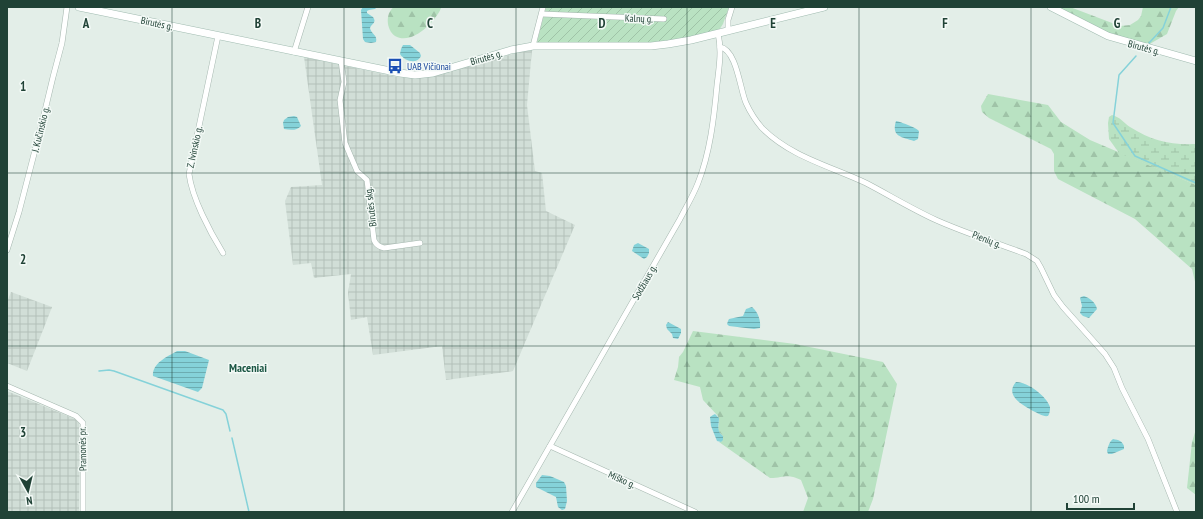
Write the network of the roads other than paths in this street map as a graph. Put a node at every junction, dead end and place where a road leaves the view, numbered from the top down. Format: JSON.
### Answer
{"nodes":[{"id":1,"x":67,"y":7,"type":"edge"},
{"id":2,"x":79,"y":7,"type":"edge"},
{"id":3,"x":308,"y":7,"type":"edge"},
{"id":4,"x":543,"y":7,"type":"edge"},
{"id":5,"x":732,"y":7,"type":"edge"},
{"id":6,"x":824,"y":7,"type":"edge"},
{"id":7,"x":1050,"y":7,"type":"edge"},
{"id":8,"x":542,"y":14,"type":"junction"},
{"id":9,"x":664,"y":19,"type":"dead end"},
{"id":10,"x":728,"y":31,"type":"junction"},
{"id":11,"x":718,"y":33,"type":"junction"},
{"id":12,"x":218,"y":36,"type":"junction"},
{"id":13,"x":533,"y":46,"type":"junction"},
{"id":14,"x":720,"y":48,"type":"junction"},
{"id":15,"x":294,"y":52,"type":"junction"},
{"id":16,"x":341,"y":61,"type":"junction"},
{"id":17,"x":1196,"y":61,"type":"edge"},
{"id":18,"x":420,"y":243,"type":"dead end"},
{"id":19,"x":7,"y":250,"type":"edge"},
{"id":20,"x":223,"y":253,"type":"dead end"},
{"id":21,"x":7,"y":386,"type":"edge"},
{"id":22,"x":550,"y":446,"type":"junction"},
{"id":23,"x":83,"y":512,"type":"edge"},
{"id":24,"x":512,"y":512,"type":"edge"},
{"id":25,"x":695,"y":512,"type":"edge"},
{"id":26,"x":1177,"y":512,"type":"edge"}],
"edges":[{"from":1,"to":19,"type":"street","name":"J. Kučinskio g."},
{"from":2,"to":12,"type":"main road","name":"Birutės g."},
{"from":3,"to":15,"type":"street"},
{"from":4,"to":8,"type":"street"},
{"from":5,"to":10,"type":"street"},
{"from":6,"to":10,"type":"main road","name":"Birutės g."},
{"from":7,"to":17,"type":"main road","name":"Birutės g."},
{"from":8,"to":9,"type":"street","name":"Kalnų g."},
{"from":8,"to":13,"type":"street"},
{"from":10,"to":11,"type":"main road","name":"Birutės g."},
{"from":11,"to":13,"type":"main road","name":"Birutės g."},
{"from":11,"to":14,"type":"street","name":"Sodžiaus g."},
{"from":12,"to":15,"type":"main road","name":"Birutės g."},
{"from":12,"to":20,"type":"street","name":"Z. Ivinskio g."},
{"from":13,"to":16,"type":"main road","name":"Birutės g."},
{"from":14,"to":22,"type":"street","name":"Sodžiaus g."},
{"from":14,"to":26,"type":"street","name":"Pienių g."},
{"from":15,"to":16,"type":"main road","name":"Birutės g."},
{"from":16,"to":18,"type":"street","name":"Birutės skg."},
{"from":21,"to":23,"type":"street","name":"Pramonės pr."},
{"from":22,"to":24,"type":"street","name":"Sodžiaus g."},
{"from":22,"to":25,"type":"street","name":"Miško g."}]}
